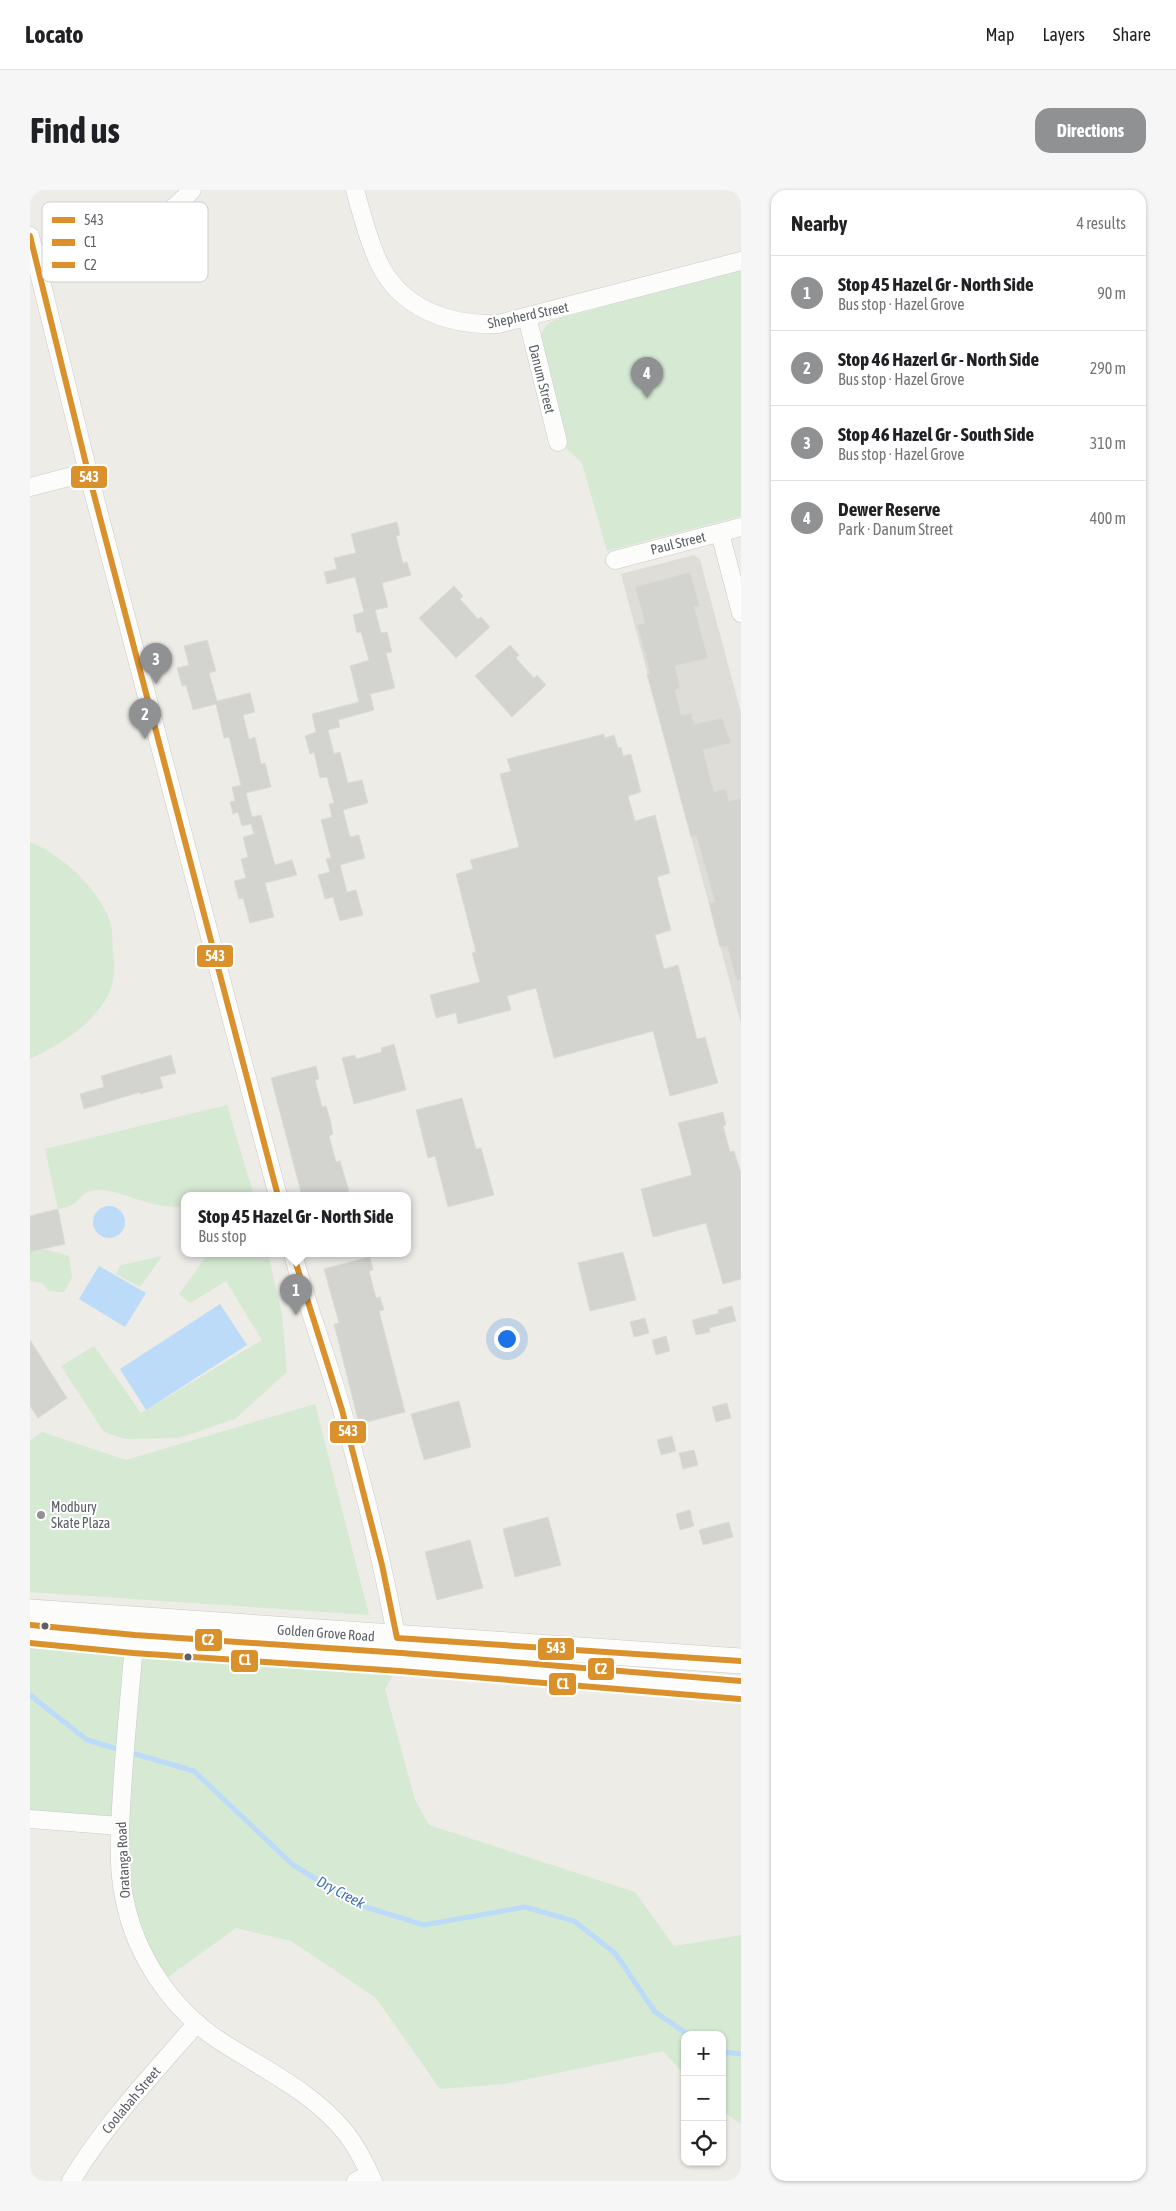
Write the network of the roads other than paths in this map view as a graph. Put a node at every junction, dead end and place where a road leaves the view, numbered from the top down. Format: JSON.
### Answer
{"nodes":[{"id":1,"x":192,"y":190,"type":"edge"},
{"id":2,"x":355,"y":190,"type":"edge"},
{"id":3,"x":180,"y":202,"type":"edge"},
{"id":4,"x":30,"y":236,"type":"edge"},
{"id":5,"x":741,"y":261,"type":"edge"},
{"id":6,"x":42,"y":269,"type":"edge"},
{"id":7,"x":38,"y":270,"type":"junction"},
{"id":8,"x":526,"y":317,"type":"junction"},
{"id":9,"x":558,"y":442,"type":"dead end"},
{"id":10,"x":88,"y":472,"type":"junction"},
{"id":11,"x":30,"y":486,"type":"edge"},
{"id":12,"x":741,"y":527,"type":"edge"},
{"id":13,"x":720,"y":532,"type":"junction"},
{"id":14,"x":615,"y":560,"type":"dead end"},
{"id":15,"x":741,"y":613,"type":"edge"},
{"id":16,"x":277,"y":1192,"type":"edge"},
{"id":17,"x":294,"y":1257,"type":"edge"},
{"id":18,"x":30,"y":1612,"type":"edge"},
{"id":19,"x":137,"y":1620,"type":"junction"},
{"id":20,"x":30,"y":1634,"type":"edge"},
{"id":21,"x":134,"y":1644,"type":"junction"},
{"id":22,"x":399,"y":1650,"type":"junction"},
{"id":23,"x":741,"y":1661,"type":"edge"},
{"id":24,"x":741,"y":1690,"type":"edge"},
{"id":25,"x":30,"y":1819,"type":"edge"},
{"id":26,"x":120,"y":1826,"type":"junction"},
{"id":27,"x":197,"y":2024,"type":"junction"},
{"id":28,"x":367,"y":2179,"type":"edge"},
{"id":29,"x":71,"y":2181,"type":"edge"}],
"edges":[{"from":1,"to":3,"type":"street"},
{"from":2,"to":8,"type":"street","name":"Shepherd Street"},
{"from":4,"to":7,"type":"street"},
{"from":5,"to":8,"type":"street","name":"Shepherd Street"},
{"from":6,"to":7,"type":"street"},
{"from":7,"to":10,"type":"street"},
{"from":8,"to":9,"type":"street","name":"Danum Street"},
{"from":10,"to":11,"type":"street"},
{"from":10,"to":16,"type":"street"},
{"from":12,"to":13,"type":"street","name":"Paul Street"},
{"from":13,"to":14,"type":"street","name":"Paul Street"},
{"from":13,"to":15,"type":"street"},
{"from":17,"to":22,"type":"street"},
{"from":18,"to":19,"type":"main road","name":"Golden Grove Road"},
{"from":19,"to":21,"type":"main road"},
{"from":19,"to":22,"type":"main road","name":"Golden Grove Road"},
{"from":20,"to":21,"type":"main road","name":"Golden Grove Road"},
{"from":21,"to":22,"type":"main road","name":"Golden Grove Road"},
{"from":21,"to":26,"type":"street","name":"Oratanga Road"},
{"from":22,"to":23,"type":"main road","name":"Golden Grove Road"},
{"from":22,"to":24,"type":"main road","name":"Golden Grove Road"},
{"from":25,"to":26,"type":"street"},
{"from":26,"to":27,"type":"street","name":"Oratanga Road"},
{"from":27,"to":28,"type":"street","name":"Oratanga Road"},
{"from":27,"to":29,"type":"street","name":"Coolabah Street"}]}
